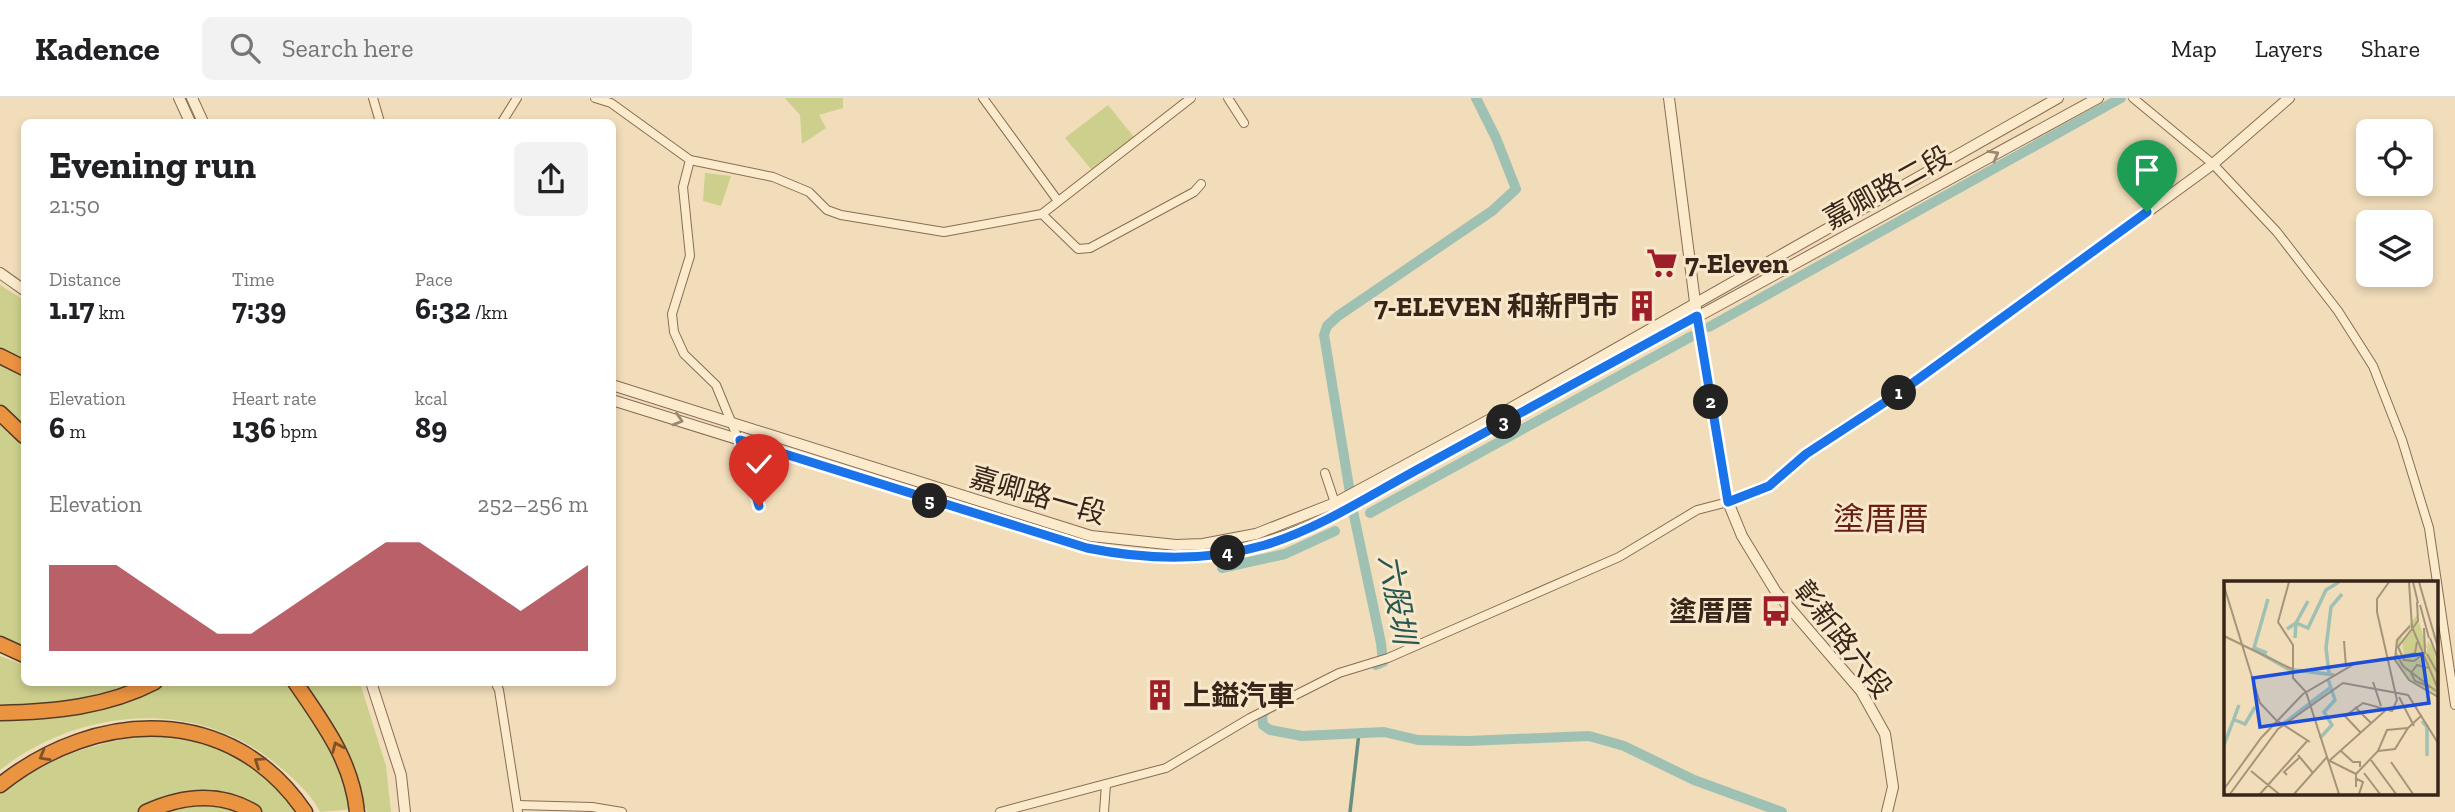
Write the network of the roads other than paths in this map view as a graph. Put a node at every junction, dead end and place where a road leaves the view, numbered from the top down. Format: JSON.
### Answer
{"nodes":[{"id":1,"x":179,"y":98,"type":"edge"},
{"id":2,"x":192,"y":98,"type":"edge"},
{"id":3,"x":373,"y":98,"type":"edge"},
{"id":4,"x":517,"y":98,"type":"edge"},
{"id":5,"x":595,"y":98,"type":"edge"},
{"id":6,"x":983,"y":98,"type":"edge"},
{"id":7,"x":1191,"y":98,"type":"edge"},
{"id":8,"x":1228,"y":98,"type":"edge"},
{"id":9,"x":1668,"y":98,"type":"edge"},
{"id":10,"x":2058,"y":98,"type":"edge"},
{"id":11,"x":2098,"y":98,"type":"edge"},
{"id":12,"x":2134,"y":98,"type":"edge"},
{"id":13,"x":2289,"y":98,"type":"edge"},
{"id":14,"x":615,"y":101,"type":"edge"},
{"id":15,"x":189,"y":119,"type":"edge"},
{"id":16,"x":202,"y":119,"type":"edge"},
{"id":17,"x":379,"y":119,"type":"edge"},
{"id":18,"x":504,"y":119,"type":"edge"},
{"id":19,"x":1244,"y":123,"type":"dead end"},
{"id":20,"x":690,"y":160,"type":"junction"},
{"id":21,"x":2213,"y":164,"type":"junction"},
{"id":22,"x":1200,"y":184,"type":"dead end"},
{"id":23,"x":1058,"y":201,"type":"junction"},
{"id":24,"x":1042,"y":214,"type":"junction"},
{"id":25,"x":0,"y":273,"type":"edge"},
{"id":26,"x":21,"y":288,"type":"edge"},
{"id":27,"x":1695,"y":302,"type":"junction"},
{"id":28,"x":1697,"y":316,"type":"junction"},
{"id":29,"x":0,"y":356,"type":"edge"},
{"id":30,"x":21,"y":366,"type":"edge"},
{"id":31,"x":616,"y":387,"type":"edge"},
{"id":32,"x":616,"y":401,"type":"edge"},
{"id":33,"x":0,"y":413,"type":"edge"},
{"id":34,"x":729,"y":422,"type":"junction"},
{"id":35,"x":21,"y":433,"type":"edge"},
{"id":36,"x":740,"y":440,"type":"junction"},
{"id":37,"x":1325,"y":473,"type":"dead end"},
{"id":38,"x":1368,"y":490,"type":"junction"},
{"id":39,"x":1728,"y":502,"type":"junction"},
{"id":40,"x":759,"y":506,"type":"dead end"},
{"id":41,"x":1337,"y":508,"type":"junction"},
{"id":42,"x":2437,"y":581,"type":"edge"},
{"id":43,"x":2438,"y":589,"type":"edge"},
{"id":44,"x":0,"y":644,"type":"edge"},
{"id":45,"x":21,"y":654,"type":"edge"},
{"id":46,"x":146,"y":686,"type":"edge"},
{"id":47,"x":298,"y":686,"type":"edge"},
{"id":48,"x":372,"y":686,"type":"edge"},
{"id":49,"x":496,"y":686,"type":"edge"},
{"id":50,"x":2455,"y":705,"type":"edge"},
{"id":51,"x":0,"y":713,"type":"edge"},
{"id":52,"x":1106,"y":784,"type":"junction"},
{"id":53,"x":0,"y":785,"type":"edge"},
{"id":54,"x":518,"y":809,"type":"edge"},
{"id":55,"x":146,"y":812,"type":"edge"},
{"id":56,"x":254,"y":812,"type":"edge"},
{"id":57,"x":305,"y":812,"type":"edge"},
{"id":58,"x":357,"y":812,"type":"edge"},
{"id":59,"x":405,"y":812,"type":"edge"},
{"id":60,"x":622,"y":812,"type":"edge"},
{"id":61,"x":1000,"y":812,"type":"edge"},
{"id":62,"x":1104,"y":812,"type":"edge"},
{"id":63,"x":1887,"y":812,"type":"edge"}],
"edges":[{"from":1,"to":15,"type":"street"},
{"from":2,"to":16,"type":"street"},
{"from":3,"to":17,"type":"street"},
{"from":4,"to":18,"type":"street"},
{"from":5,"to":14,"type":"street"},
{"from":6,"to":23,"type":"street"},
{"from":7,"to":23,"type":"street"},
{"from":8,"to":19,"type":"street"},
{"from":9,"to":27,"type":"street","name":"彰新路六段"},
{"from":10,"to":27,"type":"street","name":"嘉卿路二段"},
{"from":28,"to":11,"type":"street","name":"嘉卿路二段","one_way":true},
{"from":12,"to":21,"type":"street"},
{"from":13,"to":21,"type":"street"},
{"from":14,"to":20,"type":"street"},
{"from":20,"to":24,"type":"street"},
{"from":20,"to":34,"type":"street"},
{"from":21,"to":39,"type":"street"},
{"from":21,"to":42,"type":"street"},
{"from":22,"to":24,"type":"street"},
{"from":23,"to":24,"type":"street"},
{"from":25,"to":26,"type":"street"},
{"from":27,"to":28,"type":"street","name":"彰新路六段"},
{"from":27,"to":38,"type":"street"},
{"from":28,"to":38,"type":"street"},
{"from":28,"to":39,"type":"street","name":"彰新路六段"},
{"from":29,"to":30,"type":"highway"},
{"from":31,"to":34,"type":"street","name":"嘉卿路一段"},
{"from":32,"to":36,"type":"street","name":"嘉卿路一段","one_way":true},
{"from":33,"to":35,"type":"highway"},
{"from":34,"to":36,"type":"street"},
{"from":34,"to":41,"type":"street","name":"嘉卿路一段"},
{"from":36,"to":40,"type":"street"},
{"from":36,"to":41,"type":"street","name":"嘉卿路一段"},
{"from":37,"to":41,"type":"street"},
{"from":38,"to":41,"type":"street"},
{"from":39,"to":52,"type":"street"},
{"from":39,"to":63,"type":"street","name":"彰新路六段"},
{"from":43,"to":50,"type":"street"},
{"from":44,"to":45,"type":"highway"},
{"from":46,"to":51,"type":"highway"},
{"from":58,"to":47,"type":"highway","one_way":true},
{"from":48,"to":59,"type":"street"},
{"from":49,"to":54,"type":"street"},
{"from":52,"to":61,"type":"street"},
{"from":52,"to":62,"type":"street"},
{"from":57,"to":53,"type":"highway","one_way":true},
{"from":54,"to":60,"type":"street"},
{"from":55,"to":56,"type":"highway"}]}
